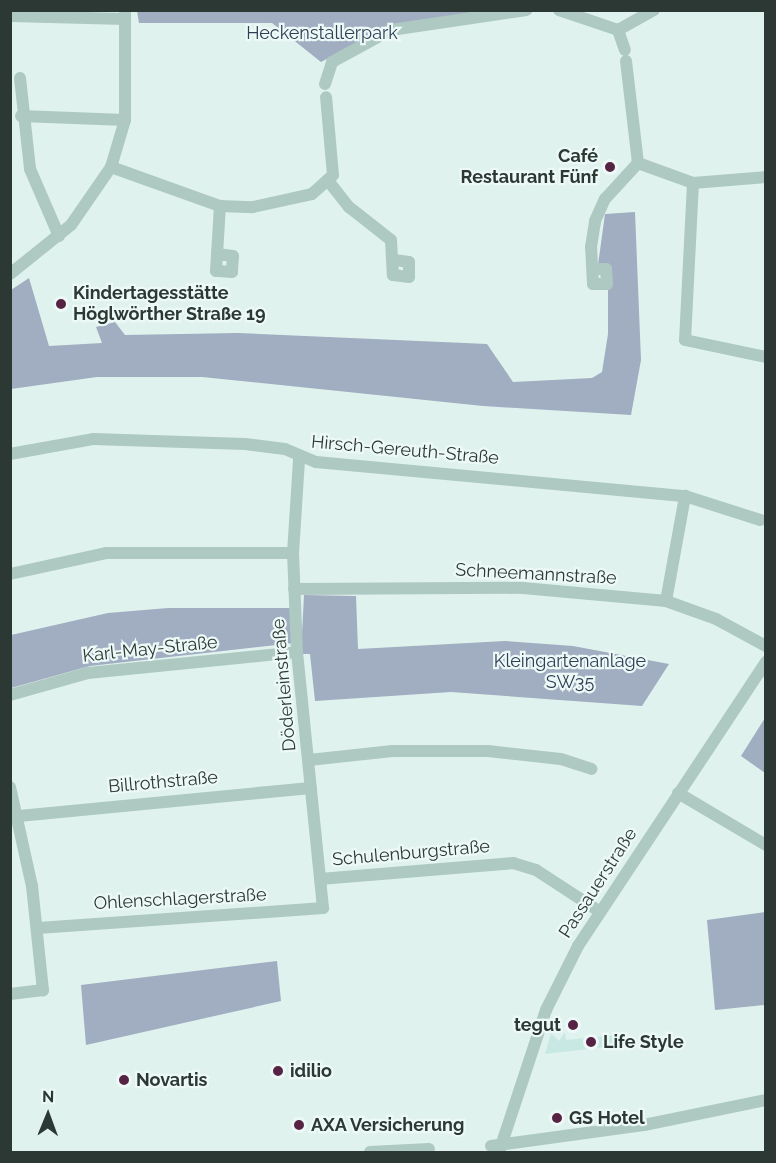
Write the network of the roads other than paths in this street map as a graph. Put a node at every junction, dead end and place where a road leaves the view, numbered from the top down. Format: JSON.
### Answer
{"nodes":[{"id":1,"x":527,"y":10,"type":"edge"},
{"id":2,"x":559,"y":10,"type":"edge"},
{"id":3,"x":654,"y":10,"type":"edge"},
{"id":4,"x":125,"y":15,"type":"edge"},
{"id":5,"x":10,"y":16,"type":"edge"},
{"id":6,"x":618,"y":30,"type":"junction"},
{"id":7,"x":20,"y":78,"type":"dead end"},
{"id":8,"x":21,"y":116,"type":"junction"},
{"id":9,"x":125,"y":120,"type":"junction"},
{"id":10,"x":638,"y":163,"type":"junction"},
{"id":11,"x":111,"y":166,"type":"junction"},
{"id":12,"x":765,"y":177,"type":"edge"},
{"id":13,"x":330,"y":183,"type":"junction"},
{"id":14,"x":693,"y":183,"type":"junction"},
{"id":15,"x":220,"y":206,"type":"junction"},
{"id":16,"x":59,"y":236,"type":"junction"},
{"id":17,"x":217,"y":254,"type":"dead end"},
{"id":18,"x":394,"y":261,"type":"dead end"},
{"id":19,"x":592,"y":269,"type":"dead end"},
{"id":20,"x":10,"y":274,"type":"edge"},
{"id":21,"x":765,"y":357,"type":"edge"},
{"id":22,"x":10,"y":454,"type":"edge"},
{"id":23,"x":299,"y":459,"type":"junction"},
{"id":24,"x":685,"y":496,"type":"junction"},
{"id":25,"x":760,"y":520,"type":"dead end"},
{"id":26,"x":293,"y":553,"type":"junction"},
{"id":27,"x":10,"y":574,"type":"edge"},
{"id":28,"x":294,"y":589,"type":"junction"},
{"id":29,"x":666,"y":601,"type":"junction"},
{"id":30,"x":765,"y":646,"type":"edge"},
{"id":31,"x":297,"y":652,"type":"junction"},
{"id":32,"x":765,"y":662,"type":"edge"},
{"id":33,"x":10,"y":695,"type":"edge"},
{"id":34,"x":309,"y":760,"type":"junction"},
{"id":35,"x":591,"y":769,"type":"dead end"},
{"id":36,"x":10,"y":787,"type":"edge"},
{"id":37,"x":311,"y":788,"type":"junction"},
{"id":38,"x":678,"y":793,"type":"junction"},
{"id":39,"x":19,"y":816,"type":"junction"},
{"id":40,"x":765,"y":845,"type":"edge"},
{"id":41,"x":320,"y":879,"type":"junction"},
{"id":42,"x":323,"y":908,"type":"joint"},
{"id":43,"x":599,"y":911,"type":"junction"},
{"id":44,"x":38,"y":928,"type":"junction"},
{"id":45,"x":10,"y":994,"type":"edge"},
{"id":46,"x":765,"y":1100,"type":"edge"},
{"id":47,"x":497,"y":1148,"type":"edge"},
{"id":48,"x":429,"y":1149,"type":"dead end"},
{"id":49,"x":370,"y":1152,"type":"edge"}],
"edges":[{"from":1,"to":13,"type":"street"},
{"from":2,"to":6,"type":"street"},
{"from":3,"to":6,"type":"street"},
{"from":4,"to":5,"type":"street"},
{"from":4,"to":9,"type":"street"},
{"from":6,"to":10,"type":"street"},
{"from":7,"to":8,"type":"street"},
{"from":8,"to":9,"type":"street"},
{"from":8,"to":16,"type":"street"},
{"from":9,"to":11,"type":"street"},
{"from":10,"to":14,"type":"street"},
{"from":10,"to":19,"type":"street"},
{"from":11,"to":15,"type":"street"},
{"from":11,"to":16,"type":"street"},
{"from":12,"to":14,"type":"street"},
{"from":13,"to":15,"type":"street"},
{"from":13,"to":18,"type":"street"},
{"from":14,"to":21,"type":"street"},
{"from":15,"to":17,"type":"street"},
{"from":16,"to":20,"type":"street"},
{"from":22,"to":23,"type":"street","name":"Hirsch-Gereuth-Straße"},
{"from":23,"to":24,"type":"street","name":"Hirsch-Gereuth-Straße"},
{"from":23,"to":26,"type":"street","name":"Döderleinstraße"},
{"from":24,"to":25,"type":"street","name":"Hirsch-Gereuth-Straße"},
{"from":24,"to":29,"type":"street"},
{"from":26,"to":27,"type":"street"},
{"from":26,"to":28,"type":"street","name":"Döderleinstraße"},
{"from":28,"to":29,"type":"street","name":"Schneemannstraße"},
{"from":28,"to":31,"type":"street","name":"Döderleinstraße"},
{"from":29,"to":30,"type":"street","name":"Schneemannstraße"},
{"from":31,"to":33,"type":"street","name":"Karl-May-Straße"},
{"from":31,"to":34,"type":"street","name":"Döderleinstraße"},
{"from":32,"to":38,"type":"street","name":"Passauerstraße"},
{"from":34,"to":35,"type":"street"},
{"from":34,"to":37,"type":"street","name":"Döderleinstraße"},
{"from":36,"to":39,"type":"street"},
{"from":37,"to":39,"type":"street","name":"Billrothstraße"},
{"from":37,"to":41,"type":"street","name":"Döderleinstraße"},
{"from":38,"to":40,"type":"street"},
{"from":38,"to":43,"type":"street","name":"Passauerstraße"},
{"from":39,"to":44,"type":"street"},
{"from":41,"to":42,"type":"street","name":"Döderleinstraße"},
{"from":41,"to":43,"type":"street","name":"Schulenburgstraße"},
{"from":42,"to":44,"type":"street","name":"Ohlenschlagerstraße"},
{"from":43,"to":47,"type":"street","name":"Passauerstraße"},
{"from":44,"to":45,"type":"street"},
{"from":46,"to":47,"type":"street"},
{"from":48,"to":49,"type":"street"}]}
